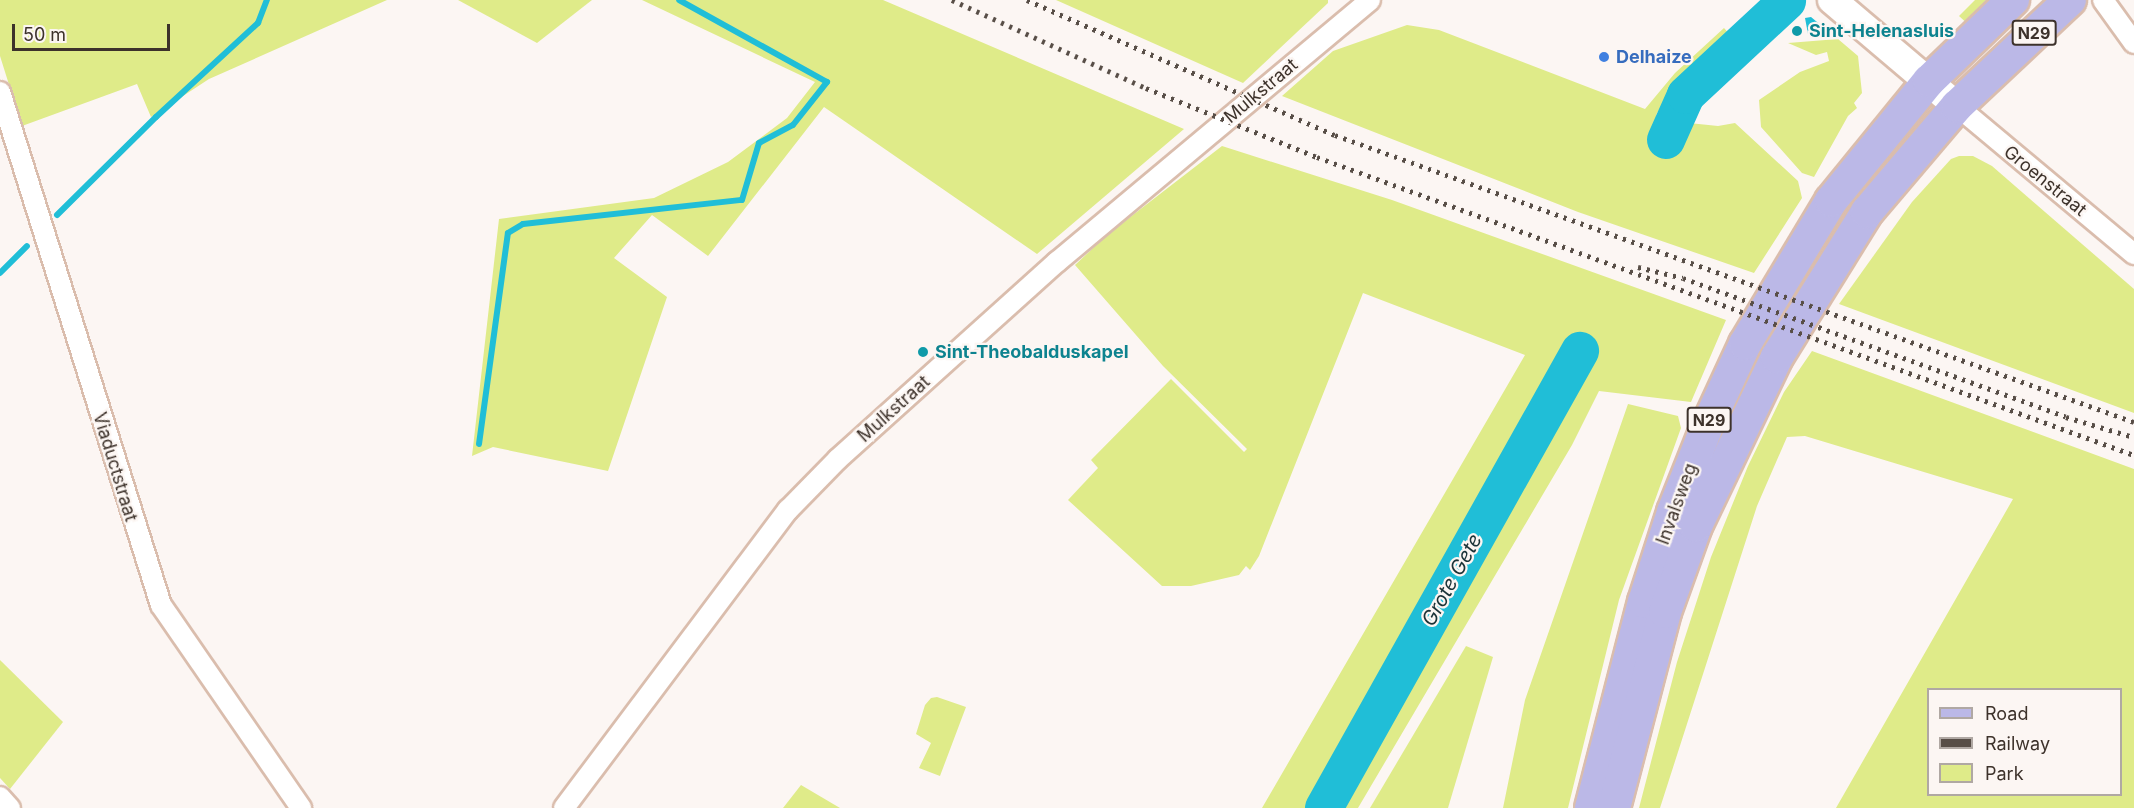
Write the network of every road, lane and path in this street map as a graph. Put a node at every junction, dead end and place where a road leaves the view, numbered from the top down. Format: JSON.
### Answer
{"nodes":[{"id":1,"x":1832,"y":0,"type":"edge"},
{"id":2,"x":2013,"y":0,"type":"edge"},
{"id":3,"x":2070,"y":0,"type":"edge"},
{"id":4,"x":2103,"y":0,"type":"edge"},
{"id":5,"x":1360,"y":3,"type":"edge"},
{"id":6,"x":2134,"y":43,"type":"edge"},
{"id":7,"x":1929,"y":81,"type":"junction"},
{"id":8,"x":0,"y":92,"type":"edge"},
{"id":9,"x":1957,"y":106,"type":"junction"},
{"id":10,"x":2134,"y":254,"type":"edge"},
{"id":11,"x":0,"y":797,"type":"edge"},
{"id":12,"x":10,"y":808,"type":"edge"},
{"id":13,"x":301,"y":808,"type":"edge"},
{"id":14,"x":564,"y":808,"type":"edge"},
{"id":15,"x":1591,"y":808,"type":"edge"},
{"id":16,"x":1614,"y":808,"type":"edge"}],
"edges":[{"from":1,"to":7,"type":"street"},
{"from":2,"to":7,"type":"main road","number":"N29"},
{"from":3,"to":9,"type":"main road","number":"N29"},
{"from":4,"to":6,"type":"street"},
{"from":5,"to":14,"type":"street","name":"Mulkstraat"},
{"from":7,"to":9,"type":"street"},
{"from":7,"to":15,"type":"main road","name":"Invalsweg","number":"N29"},
{"from":8,"to":13,"type":"street","name":"Viaductstraat"},
{"from":9,"to":10,"type":"street","name":"Groenstraat"},
{"from":9,"to":16,"type":"main road","name":"Invalsweg","number":"N29"},
{"from":11,"to":12,"type":"street"}]}
